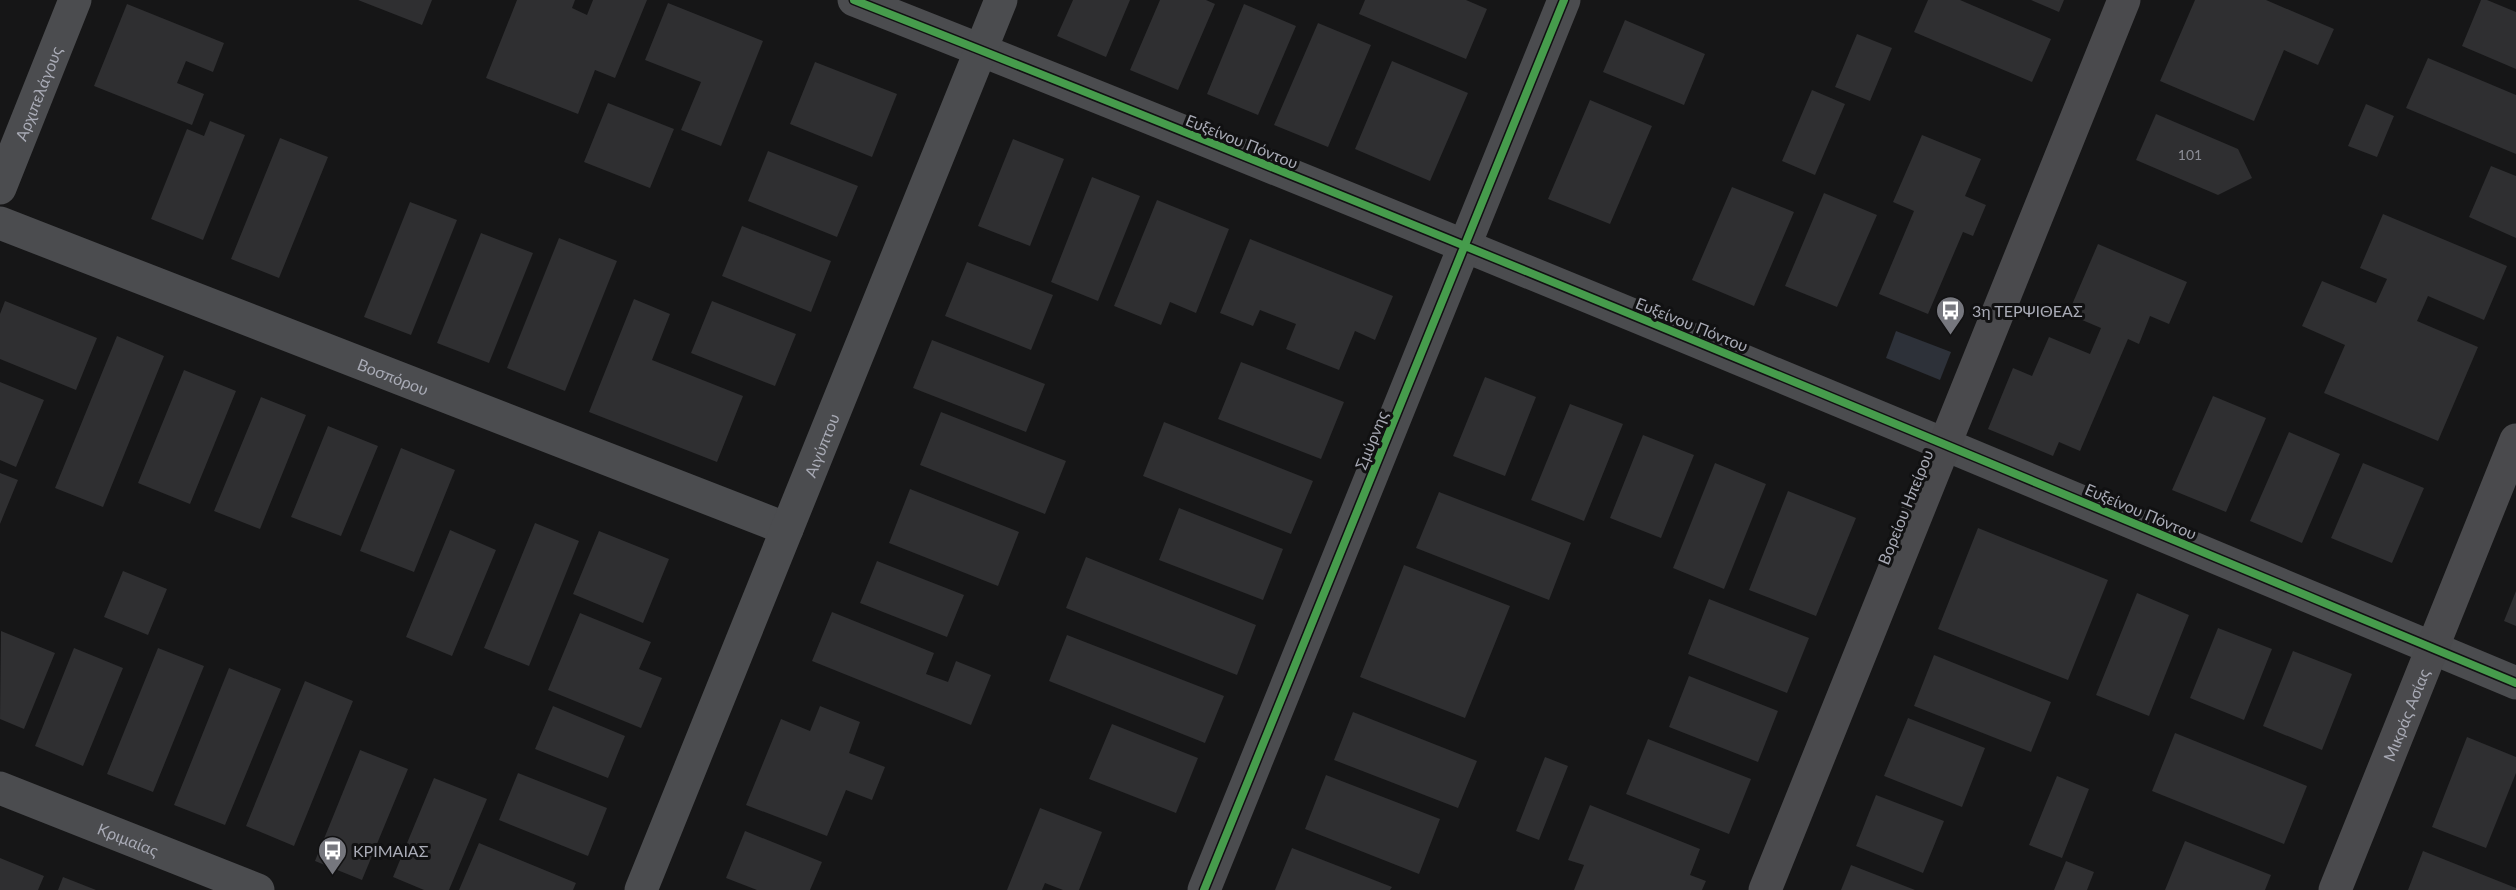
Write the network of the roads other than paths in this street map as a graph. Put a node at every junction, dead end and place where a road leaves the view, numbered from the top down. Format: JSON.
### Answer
{"nodes":[{"id":1,"x":75,"y":0,"type":"edge"},
{"id":2,"x":854,"y":0,"type":"edge"},
{"id":3,"x":1001,"y":0,"type":"edge"},
{"id":4,"x":1564,"y":0,"type":"edge"},
{"id":5,"x":2124,"y":0,"type":"edge"},
{"id":6,"x":981,"y":50,"type":"junction"},
{"id":7,"x":0,"y":188,"type":"edge"},
{"id":8,"x":0,"y":223,"type":"edge"},
{"id":9,"x":1465,"y":245,"type":"junction"},
{"id":10,"x":2516,"y":440,"type":"edge"},
{"id":11,"x":1945,"y":443,"type":"junction"},
{"id":12,"x":787,"y":529,"type":"junction"},
{"id":13,"x":2432,"y":648,"type":"junction"},
{"id":14,"x":2516,"y":683,"type":"edge"},
{"id":15,"x":0,"y":788,"type":"edge"},
{"id":16,"x":258,"y":890,"type":"edge"},
{"id":17,"x":641,"y":890,"type":"edge"},
{"id":18,"x":1204,"y":890,"type":"edge"},
{"id":19,"x":1765,"y":890,"type":"edge"},
{"id":20,"x":2335,"y":890,"type":"edge"}],
"edges":[{"from":1,"to":7,"type":"street","name":"Αρχιπελάγους"},
{"from":2,"to":6,"type":"street","name":"Ευξείνου Πόντου"},
{"from":3,"to":6,"type":"street","name":"Αιγύπτου"},
{"from":4,"to":9,"type":"street","name":"Σμύρνης"},
{"from":5,"to":11,"type":"street","name":"Βορείου Ηπείρου"},
{"from":6,"to":9,"type":"street","name":"Ευξείνου Πόντου"},
{"from":6,"to":12,"type":"street","name":"Αιγύπτου"},
{"from":8,"to":12,"type":"street","name":"Βοσπόρου"},
{"from":9,"to":11,"type":"street","name":"Ευξείνου Πόντου"},
{"from":9,"to":18,"type":"street","name":"Σμύρνης"},
{"from":10,"to":13,"type":"street","name":"Μικράς Ασίας"},
{"from":11,"to":13,"type":"street","name":"Ευξείνου Πόντου"},
{"from":11,"to":19,"type":"street","name":"Βορείου Ηπείρου"},
{"from":12,"to":17,"type":"street","name":"Αιγύπτου"},
{"from":13,"to":14,"type":"street","name":"Ευξείνου Πόντου"},
{"from":13,"to":20,"type":"street","name":"Μικράς Ασίας"},
{"from":15,"to":16,"type":"street","name":"Κριμαίας"}]}
